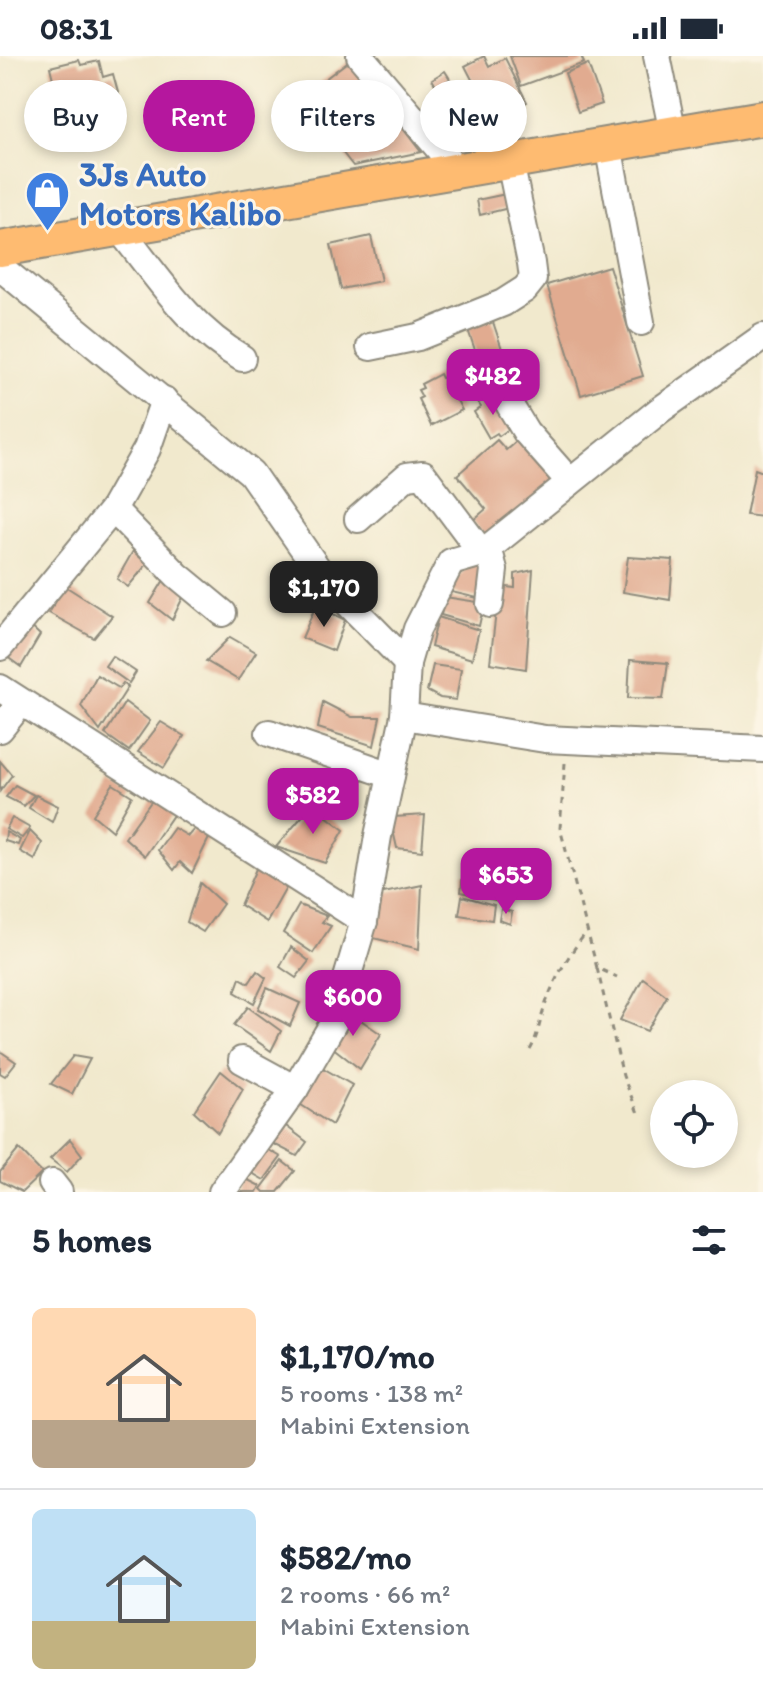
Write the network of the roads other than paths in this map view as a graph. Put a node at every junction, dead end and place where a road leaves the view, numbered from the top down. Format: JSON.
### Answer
{"nodes":[{"id":1,"x":360,"y":56,"type":"edge"},
{"id":2,"x":657,"y":56,"type":"edge"},
{"id":3,"x":763,"y":118,"type":"edge"},
{"id":4,"x":673,"y":133,"type":"junction"},
{"id":5,"x":608,"y":145,"type":"junction"},
{"id":6,"x":510,"y":162,"type":"junction"},
{"id":7,"x":458,"y":171,"type":"junction"},
{"id":8,"x":120,"y":230,"type":"junction"},
{"id":9,"x":0,"y":249,"type":"edge"},
{"id":10,"x":0,"y":267,"type":"edge"},
{"id":11,"x":641,"y":322,"type":"dead end"},
{"id":12,"x":763,"y":337,"type":"edge"},
{"id":13,"x":370,"y":347,"type":"dead end"},
{"id":14,"x":242,"y":358,"type":"dead end"},
{"id":15,"x":164,"y":400,"type":"junction"},
{"id":16,"x":509,"y":404,"type":"dead end"},
{"id":17,"x":570,"y":482,"type":"junction"},
{"id":18,"x":113,"y":509,"type":"junction"},
{"id":19,"x":358,"y":519,"type":"dead end"},
{"id":20,"x":482,"y":553,"type":"junction"},
{"id":21,"x":490,"y":604,"type":"dead end"},
{"id":22,"x":223,"y":613,"type":"dead end"},
{"id":23,"x":0,"y":647,"type":"edge"},
{"id":24,"x":407,"y":663,"type":"junction"},
{"id":25,"x":10,"y":696,"type":"edge"},
{"id":26,"x":404,"y":716,"type":"junction"},
{"id":27,"x":0,"y":729,"type":"edge"},
{"id":28,"x":269,"y":733,"type":"dead end"},
{"id":29,"x":763,"y":749,"type":"edge"},
{"id":30,"x":391,"y":775,"type":"junction"},
{"id":31,"x":364,"y":921,"type":"junction"},
{"id":32,"x":242,"y":1060,"type":"dead end"},
{"id":33,"x":295,"y":1089,"type":"junction"},
{"id":34,"x":222,"y":1192,"type":"edge"}],
"edges":[{"from":1,"to":7,"type":"street"},
{"from":2,"to":4,"type":"street"},
{"from":3,"to":4,"type":"main road"},
{"from":4,"to":5,"type":"main road"},
{"from":5,"to":6,"type":"main road"},
{"from":5,"to":11,"type":"street"},
{"from":6,"to":7,"type":"main road"},
{"from":6,"to":13,"type":"street"},
{"from":7,"to":8,"type":"main road"},
{"from":8,"to":9,"type":"main road"},
{"from":8,"to":14,"type":"street"},
{"from":10,"to":15,"type":"street"},
{"from":12,"to":17,"type":"street"},
{"from":15,"to":18,"type":"street"},
{"from":15,"to":24,"type":"street"},
{"from":16,"to":17,"type":"street"},
{"from":17,"to":20,"type":"street"},
{"from":18,"to":22,"type":"street"},
{"from":18,"to":23,"type":"street"},
{"from":19,"to":20,"type":"street"},
{"from":20,"to":21,"type":"street"},
{"from":20,"to":24,"type":"street"},
{"from":24,"to":26,"type":"street"},
{"from":25,"to":27,"type":"street"},
{"from":25,"to":31,"type":"street"},
{"from":26,"to":29,"type":"street"},
{"from":26,"to":30,"type":"street"},
{"from":28,"to":30,"type":"street"},
{"from":30,"to":31,"type":"street"},
{"from":31,"to":33,"type":"street"},
{"from":32,"to":33,"type":"street"},
{"from":33,"to":34,"type":"street"}]}
